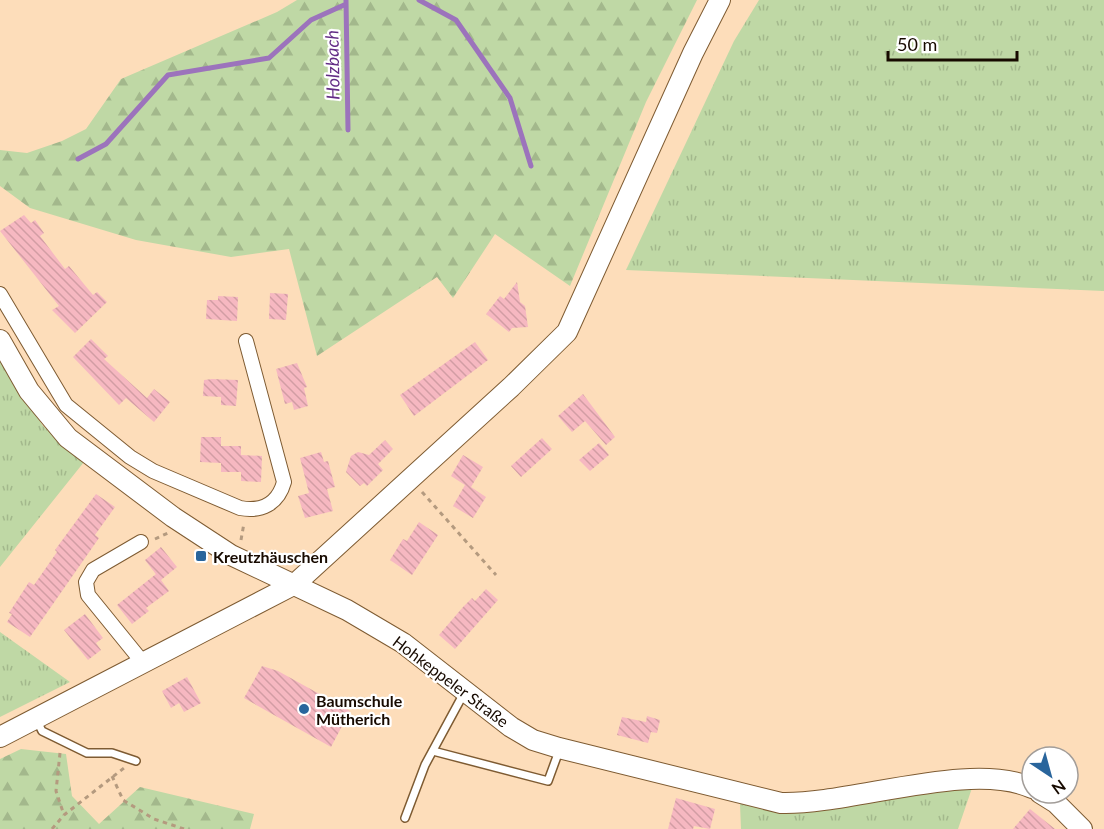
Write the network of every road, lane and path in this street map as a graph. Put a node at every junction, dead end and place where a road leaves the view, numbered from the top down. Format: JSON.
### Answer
{"nodes":[{"id":1,"x":720,"y":0,"type":"edge"},
{"id":2,"x":0,"y":294,"type":"edge"},
{"id":3,"x":0,"y":340,"type":"edge"},
{"id":4,"x":246,"y":341,"type":"dead end"},
{"id":5,"x":411,"y":479,"type":"junction"},
{"id":6,"x":245,"y":509,"type":"junction"},
{"id":7,"x":141,"y":542,"type":"dead end"},
{"id":8,"x":239,"y":542,"type":"dead end"},
{"id":9,"x":496,"y":575,"type":"dead end"},
{"id":10,"x":295,"y":584,"type":"junction"},
{"id":11,"x":144,"y":664,"type":"junction"},
{"id":12,"x":464,"y":693,"type":"junction"},
{"id":13,"x":36,"y":719,"type":"junction"},
{"id":14,"x":0,"y":738,"type":"edge"},
{"id":15,"x":62,"y":742,"type":"junction"},
{"id":16,"x":560,"y":748,"type":"junction"},
{"id":17,"x":433,"y":751,"type":"junction"},
{"id":18,"x":136,"y":761,"type":"joint"},
{"id":19,"x":112,"y":776,"type":"junction"},
{"id":20,"x":1020,"y":784,"type":"edge"},
{"id":21,"x":1058,"y":805,"type":"edge"},
{"id":22,"x":64,"y":815,"type":"junction"},
{"id":23,"x":405,"y":818,"type":"dead end"},
{"id":24,"x":52,"y":829,"type":"edge"},
{"id":25,"x":184,"y":829,"type":"edge"},
{"id":26,"x":1082,"y":829,"type":"edge"}],
"edges":[{"from":1,"to":5,"type":"street"},
{"from":2,"to":6,"type":"street"},
{"from":3,"to":10,"type":"street","name":"Hohkeppeler Straße"},
{"from":4,"to":6,"type":"street"},
{"from":5,"to":9,"type":"path"},
{"from":5,"to":10,"type":"street"},
{"from":6,"to":8,"type":"path"},
{"from":7,"to":11,"type":"street"},
{"from":10,"to":11,"type":"street"},
{"from":10,"to":12,"type":"street","name":"Hohkeppeler Straße"},
{"from":11,"to":13,"type":"street"},
{"from":12,"to":16,"type":"street","name":"Hohkeppeler Straße"},
{"from":12,"to":17,"type":"lane"},
{"from":13,"to":14,"type":"street"},
{"from":13,"to":15,"type":"lane"},
{"from":15,"to":18,"type":"lane"},
{"from":15,"to":22,"type":"path"},
{"from":16,"to":17,"type":"lane"},
{"from":16,"to":20,"type":"street","name":"Hohkeppeler Straße"},
{"from":17,"to":23,"type":"lane"},
{"from":18,"to":19,"type":"path"},
{"from":19,"to":22,"type":"path"},
{"from":19,"to":25,"type":"path"},
{"from":21,"to":26,"type":"street"},
{"from":22,"to":24,"type":"path"}]}
